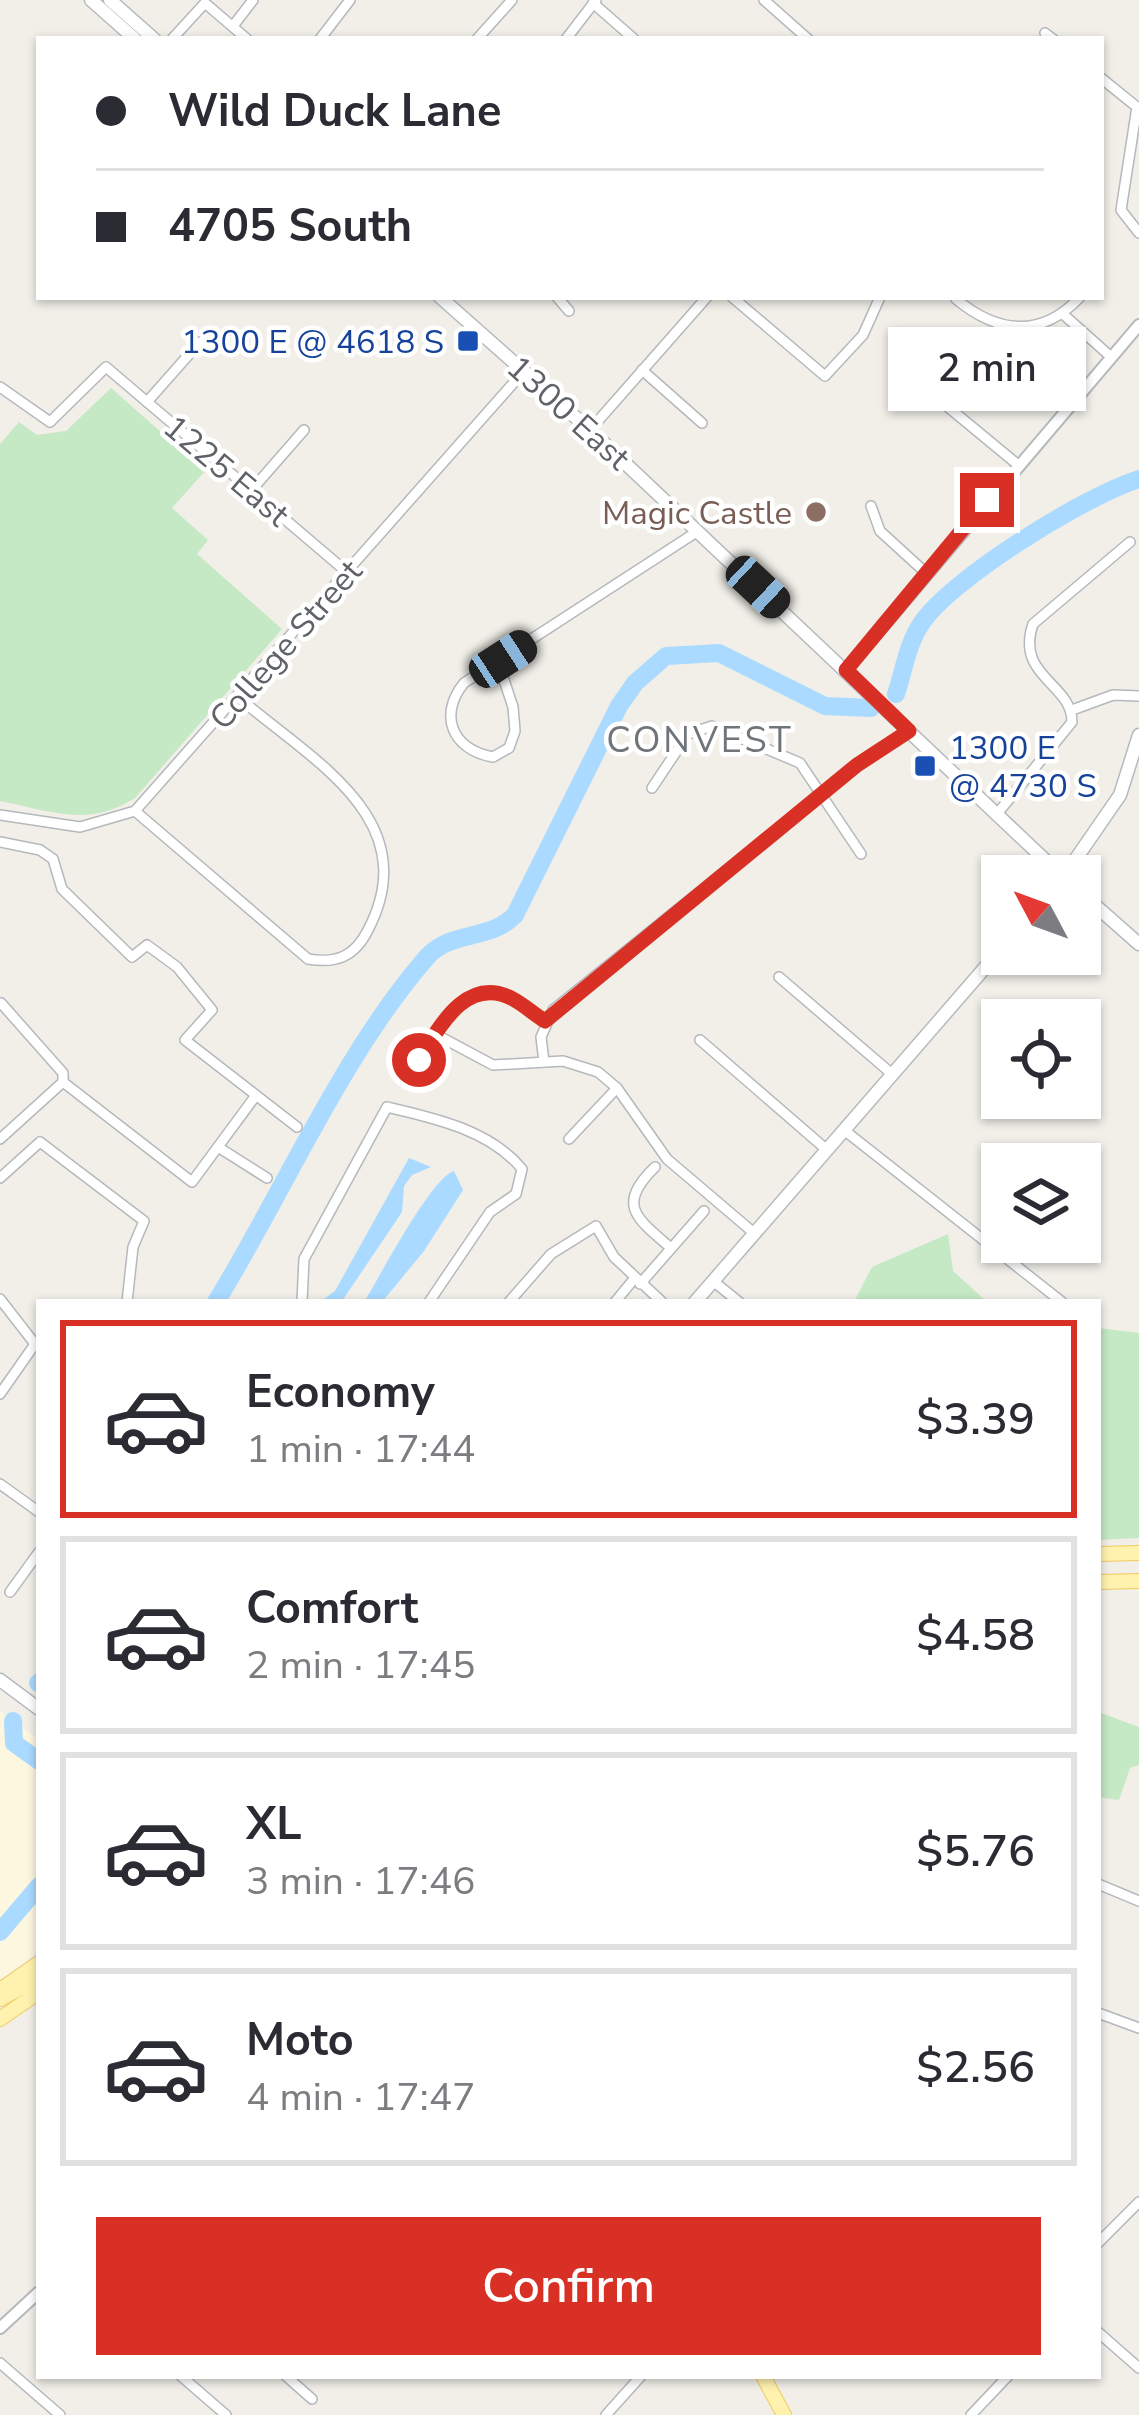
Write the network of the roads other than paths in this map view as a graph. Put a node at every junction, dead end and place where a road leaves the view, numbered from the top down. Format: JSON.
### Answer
{"nodes":[{"id":1,"x":91,"y":0,"type":"edge"},
{"id":2,"x":110,"y":0,"type":"edge"},
{"id":3,"x":253,"y":0,"type":"edge"},
{"id":4,"x":350,"y":0,"type":"edge"},
{"id":5,"x":512,"y":0,"type":"edge"},
{"id":6,"x":764,"y":0,"type":"edge"},
{"id":7,"x":595,"y":2,"type":"edge"},
{"id":8,"x":232,"y":26,"type":"junction"},
{"id":9,"x":133,"y":36,"type":"edge"},
{"id":10,"x":151,"y":36,"type":"edge"},
{"id":11,"x":175,"y":36,"type":"edge"},
{"id":12,"x":244,"y":36,"type":"edge"},
{"id":13,"x":322,"y":36,"type":"edge"},
{"id":14,"x":480,"y":36,"type":"edge"},
{"id":15,"x":568,"y":36,"type":"edge"},
{"id":16,"x":631,"y":36,"type":"edge"},
{"id":17,"x":805,"y":36,"type":"edge"},
{"id":18,"x":1104,"y":80,"type":"edge"},
{"id":19,"x":1139,"y":233,"type":"edge"},
{"id":20,"x":443,"y":300,"type":"edge"},
{"id":21,"x":559,"y":300,"type":"edge"},
{"id":22,"x":704,"y":300,"type":"edge"},
{"id":23,"x":736,"y":300,"type":"edge"},
{"id":24,"x":879,"y":300,"type":"edge"},
{"id":25,"x":957,"y":300,"type":"edge"},
{"id":26,"x":1077,"y":300,"type":"edge"},
{"id":27,"x":568,"y":311,"type":"dead end"},
{"id":28,"x":1064,"y":315,"type":"junction"},
{"id":29,"x":1139,"y":325,"type":"edge"},
{"id":30,"x":200,"y":342,"type":"dead end"},
{"id":31,"x":1110,"y":356,"type":"junction"},
{"id":32,"x":642,"y":370,"type":"junction"},
{"id":33,"x":524,"y":371,"type":"junction"},
{"id":34,"x":0,"y":387,"type":"edge"},
{"id":35,"x":925,"y":388,"type":"dead end"},
{"id":36,"x":147,"y":403,"type":"junction"},
{"id":37,"x":702,"y":423,"type":"dead end"},
{"id":38,"x":304,"y":430,"type":"dead end"},
{"id":39,"x":590,"y":430,"type":"junction"},
{"id":40,"x":1017,"y":464,"type":"junction"},
{"id":41,"x":249,"y":493,"type":"junction"},
{"id":42,"x":871,"y":506,"type":"dead end"},
{"id":43,"x":698,"y":531,"type":"junction"},
{"id":44,"x":1130,"y":542,"type":"dead end"},
{"id":45,"x":348,"y":573,"type":"junction"},
{"id":46,"x":926,"y":573,"type":"junction"},
{"id":47,"x":498,"y":662,"type":"junction"},
{"id":48,"x":846,"y":670,"type":"junction"},
{"id":49,"x":1139,"y":696,"type":"edge"},
{"id":50,"x":238,"y":697,"type":"junction"},
{"id":51,"x":1072,"y":710,"type":"junction"},
{"id":52,"x":909,"y":731,"type":"junction"},
{"id":53,"x":1139,"y":735,"type":"edge"},
{"id":54,"x":652,"y":788,"type":"dead end"},
{"id":55,"x":825,"y":795,"type":"junction"},
{"id":56,"x":135,"y":811,"type":"junction"},
{"id":57,"x":0,"y":814,"type":"edge"},
{"id":58,"x":997,"y":814,"type":"junction"},
{"id":59,"x":0,"y":842,"type":"edge"},
{"id":60,"x":861,"y":854,"type":"dead end"},
{"id":61,"x":1041,"y":855,"type":"edge"},
{"id":62,"x":1078,"y":855,"type":"edge"},
{"id":63,"x":1101,"y":911,"type":"edge"},
{"id":64,"x":1139,"y":944,"type":"edge"},
{"id":65,"x":981,"y":972,"type":"edge"},
{"id":66,"x":779,"y":977,"type":"dead end"},
{"id":67,"x":1,"y":1003,"type":"edge"},
{"id":68,"x":545,"y":1021,"type":"junction"},
{"id":69,"x":435,"y":1034,"type":"junction"},
{"id":70,"x":700,"y":1040,"type":"dead end"},
{"id":71,"x":419,"y":1060,"type":"dead end"},
{"id":72,"x":544,"y":1062,"type":"junction"},
{"id":73,"x":892,"y":1074,"type":"junction"},
{"id":74,"x":63,"y":1082,"type":"junction"},
{"id":75,"x":617,"y":1088,"type":"junction"},
{"id":76,"x":254,"y":1098,"type":"junction"},
{"id":77,"x":297,"y":1127,"type":"dead end"},
{"id":78,"x":844,"y":1130,"type":"junction"},
{"id":79,"x":0,"y":1139,"type":"edge"},
{"id":80,"x":569,"y":1139,"type":"dead end"},
{"id":81,"x":218,"y":1148,"type":"junction"},
{"id":82,"x":827,"y":1150,"type":"junction"},
{"id":83,"x":655,"y":1167,"type":"dead end"},
{"id":84,"x":0,"y":1178,"type":"edge"},
{"id":85,"x":267,"y":1178,"type":"dead end"},
{"id":86,"x":704,"y":1210,"type":"dead end"},
{"id":87,"x":754,"y":1233,"type":"junction"},
{"id":88,"x":671,"y":1248,"type":"junction"},
{"id":89,"x":713,"y":1281,"type":"junction"},
{"id":90,"x":637,"y":1282,"type":"junction"},
{"id":91,"x":0,"y":1299,"type":"edge"},
{"id":92,"x":127,"y":1299,"type":"edge"},
{"id":93,"x":302,"y":1299,"type":"edge"},
{"id":94,"x":431,"y":1299,"type":"edge"},
{"id":95,"x":512,"y":1299,"type":"edge"},
{"id":96,"x":618,"y":1299,"type":"edge"},
{"id":97,"x":658,"y":1299,"type":"edge"},
{"id":98,"x":698,"y":1299,"type":"edge"},
{"id":99,"x":735,"y":1299,"type":"edge"},
{"id":100,"x":1058,"y":1299,"type":"edge"},
{"id":101,"x":0,"y":1394,"type":"edge"},
{"id":102,"x":0,"y":1484,"type":"edge"},
{"id":103,"x":36,"y":1510,"type":"edge"},
{"id":104,"x":1139,"y":1553,"type":"edge"},
{"id":105,"x":1101,"y":1554,"type":"edge"},
{"id":106,"x":36,"y":1556,"type":"edge"},
{"id":107,"x":1139,"y":1581,"type":"edge"},
{"id":108,"x":1101,"y":1582,"type":"edge"},
{"id":109,"x":10,"y":1592,"type":"dead end"},
{"id":110,"x":0,"y":1680,"type":"edge"},
{"id":111,"x":36,"y":1707,"type":"edge"},
{"id":112,"x":1101,"y":1885,"type":"edge"},
{"id":113,"x":1139,"y":1901,"type":"edge"},
{"id":114,"x":36,"y":1965,"type":"edge"},
{"id":115,"x":36,"y":1979,"type":"edge"},
{"id":116,"x":36,"y":1994,"type":"edge"},
{"id":117,"x":0,"y":1995,"type":"edge"},
{"id":118,"x":1101,"y":2014,"type":"edge"},
{"id":119,"x":0,"y":2020,"type":"edge"},
{"id":120,"x":1139,"y":2028,"type":"edge"},
{"id":121,"x":1139,"y":2202,"type":"edge"},
{"id":122,"x":1101,"y":2240,"type":"edge"},
{"id":123,"x":36,"y":2296,"type":"edge"},
{"id":124,"x":0,"y":2328,"type":"edge"},
{"id":125,"x":1101,"y":2335,"type":"edge"},
{"id":126,"x":0,"y":2363,"type":"edge"},
{"id":127,"x":1139,"y":2368,"type":"edge"},
{"id":128,"x":185,"y":2379,"type":"edge"},
{"id":129,"x":289,"y":2379,"type":"edge"},
{"id":130,"x":638,"y":2379,"type":"edge"},
{"id":131,"x":765,"y":2379,"type":"edge"},
{"id":132,"x":1005,"y":2379,"type":"edge"},
{"id":133,"x":312,"y":2399,"type":"dead end"},
{"id":134,"x":60,"y":2415,"type":"edge"},
{"id":135,"x":226,"y":2415,"type":"edge"},
{"id":136,"x":606,"y":2415,"type":"edge"},
{"id":137,"x":784,"y":2415,"type":"edge"},
{"id":138,"x":971,"y":2415,"type":"edge"}],
"edges":[{"from":1,"to":9,"type":"main road"},
{"from":2,"to":10,"type":"main road"},
{"from":3,"to":8,"type":"street"},
{"from":4,"to":13,"type":"street"},
{"from":5,"to":14,"type":"street"},
{"from":6,"to":17,"type":"street"},
{"from":7,"to":15,"type":"street"},
{"from":7,"to":16,"type":"street"},
{"from":8,"to":11,"type":"street"},
{"from":8,"to":12,"type":"street"},
{"from":18,"to":19,"type":"street"},
{"from":20,"to":33,"type":"main road","name":"1300 East"},
{"from":21,"to":27,"type":"street"},
{"from":22,"to":32,"type":"street"},
{"from":23,"to":24,"type":"street"},
{"from":25,"to":28,"type":"street"},
{"from":26,"to":28,"type":"street"},
{"from":28,"to":31,"type":"street"},
{"from":29,"to":31,"type":"street"},
{"from":30,"to":36,"type":"street"},
{"from":31,"to":40,"type":"street"},
{"from":32,"to":37,"type":"street"},
{"from":32,"to":39,"type":"street"},
{"from":33,"to":39,"type":"main road","name":"1300 East"},
{"from":33,"to":45,"type":"street","name":"College Street"},
{"from":34,"to":36,"type":"street","name":"1225 East"},
{"from":35,"to":40,"type":"street"},
{"from":36,"to":41,"type":"street","name":"1225 East"},
{"from":38,"to":41,"type":"street"},
{"from":39,"to":43,"type":"main road","name":"1300 East"},
{"from":40,"to":46,"type":"street"},
{"from":41,"to":45,"type":"street","name":"1225 East"},
{"from":42,"to":46,"type":"street"},
{"from":43,"to":47,"type":"street"},
{"from":43,"to":48,"type":"main road","name":"1300 East"},
{"from":44,"to":51,"type":"street"},
{"from":45,"to":50,"type":"street","name":"College Street"},
{"from":46,"to":48,"type":"street"},
{"from":47,"to":47,"type":"street"},
{"from":48,"to":52,"type":"main road","name":"1300 East"},
{"from":49,"to":51,"type":"street"},
{"from":50,"to":56,"type":"street","name":"College Street"},
{"from":50,"to":56,"type":"street"},
{"from":51,"to":58,"type":"street"},
{"from":52,"to":55,"type":"street"},
{"from":52,"to":58,"type":"main road","name":"1300 East"},
{"from":53,"to":62,"type":"main road"},
{"from":54,"to":55,"type":"street"},
{"from":55,"to":60,"type":"street"},
{"from":55,"to":68,"type":"street"},
{"from":56,"to":57,"type":"street"},
{"from":58,"to":61,"type":"main road","name":"1300 East"},
{"from":59,"to":76,"type":"street"},
{"from":63,"to":64,"type":"main road"},
{"from":65,"to":73,"type":"main road"},
{"from":66,"to":73,"type":"street"},
{"from":67,"to":74,"type":"street"},
{"from":68,"to":69,"type":"street"},
{"from":68,"to":72,"type":"street"},
{"from":69,"to":71,"type":"street"},
{"from":69,"to":72,"type":"street"},
{"from":70,"to":82,"type":"street"},
{"from":72,"to":75,"type":"street"},
{"from":73,"to":78,"type":"main road"},
{"from":74,"to":79,"type":"street"},
{"from":74,"to":81,"type":"street"},
{"from":75,"to":80,"type":"street"},
{"from":75,"to":87,"type":"street"},
{"from":76,"to":77,"type":"street"},
{"from":76,"to":81,"type":"street"},
{"from":78,"to":82,"type":"main road"},
{"from":78,"to":100,"type":"street"},
{"from":81,"to":85,"type":"street"},
{"from":82,"to":87,"type":"main road"},
{"from":83,"to":88,"type":"street"},
{"from":84,"to":92,"type":"street"},
{"from":86,"to":88,"type":"street"},
{"from":87,"to":89,"type":"main road"},
{"from":88,"to":90,"type":"street"},
{"from":89,"to":98,"type":"main road"},
{"from":89,"to":99,"type":"street"},
{"from":90,"to":95,"type":"street"},
{"from":90,"to":96,"type":"street"},
{"from":90,"to":97,"type":"street"},
{"from":91,"to":101,"type":"street"},
{"from":93,"to":94,"type":"street"},
{"from":102,"to":103,"type":"street"},
{"from":104,"to":105,"type":"main road"},
{"from":106,"to":109,"type":"street"},
{"from":107,"to":108,"type":"main road"},
{"from":110,"to":111,"type":"main road"},
{"from":112,"to":113,"type":"street"},
{"from":114,"to":117,"type":"main road"},
{"from":115,"to":117,"type":"main road"},
{"from":116,"to":119,"type":"main road"},
{"from":118,"to":120,"type":"street"},
{"from":121,"to":122,"type":"street"},
{"from":123,"to":124,"type":"street"},
{"from":125,"to":127,"type":"street"},
{"from":126,"to":134,"type":"street"},
{"from":128,"to":135,"type":"street"},
{"from":129,"to":133,"type":"street"},
{"from":130,"to":136,"type":"street"},
{"from":131,"to":137,"type":"main road"},
{"from":132,"to":138,"type":"street"}]}
